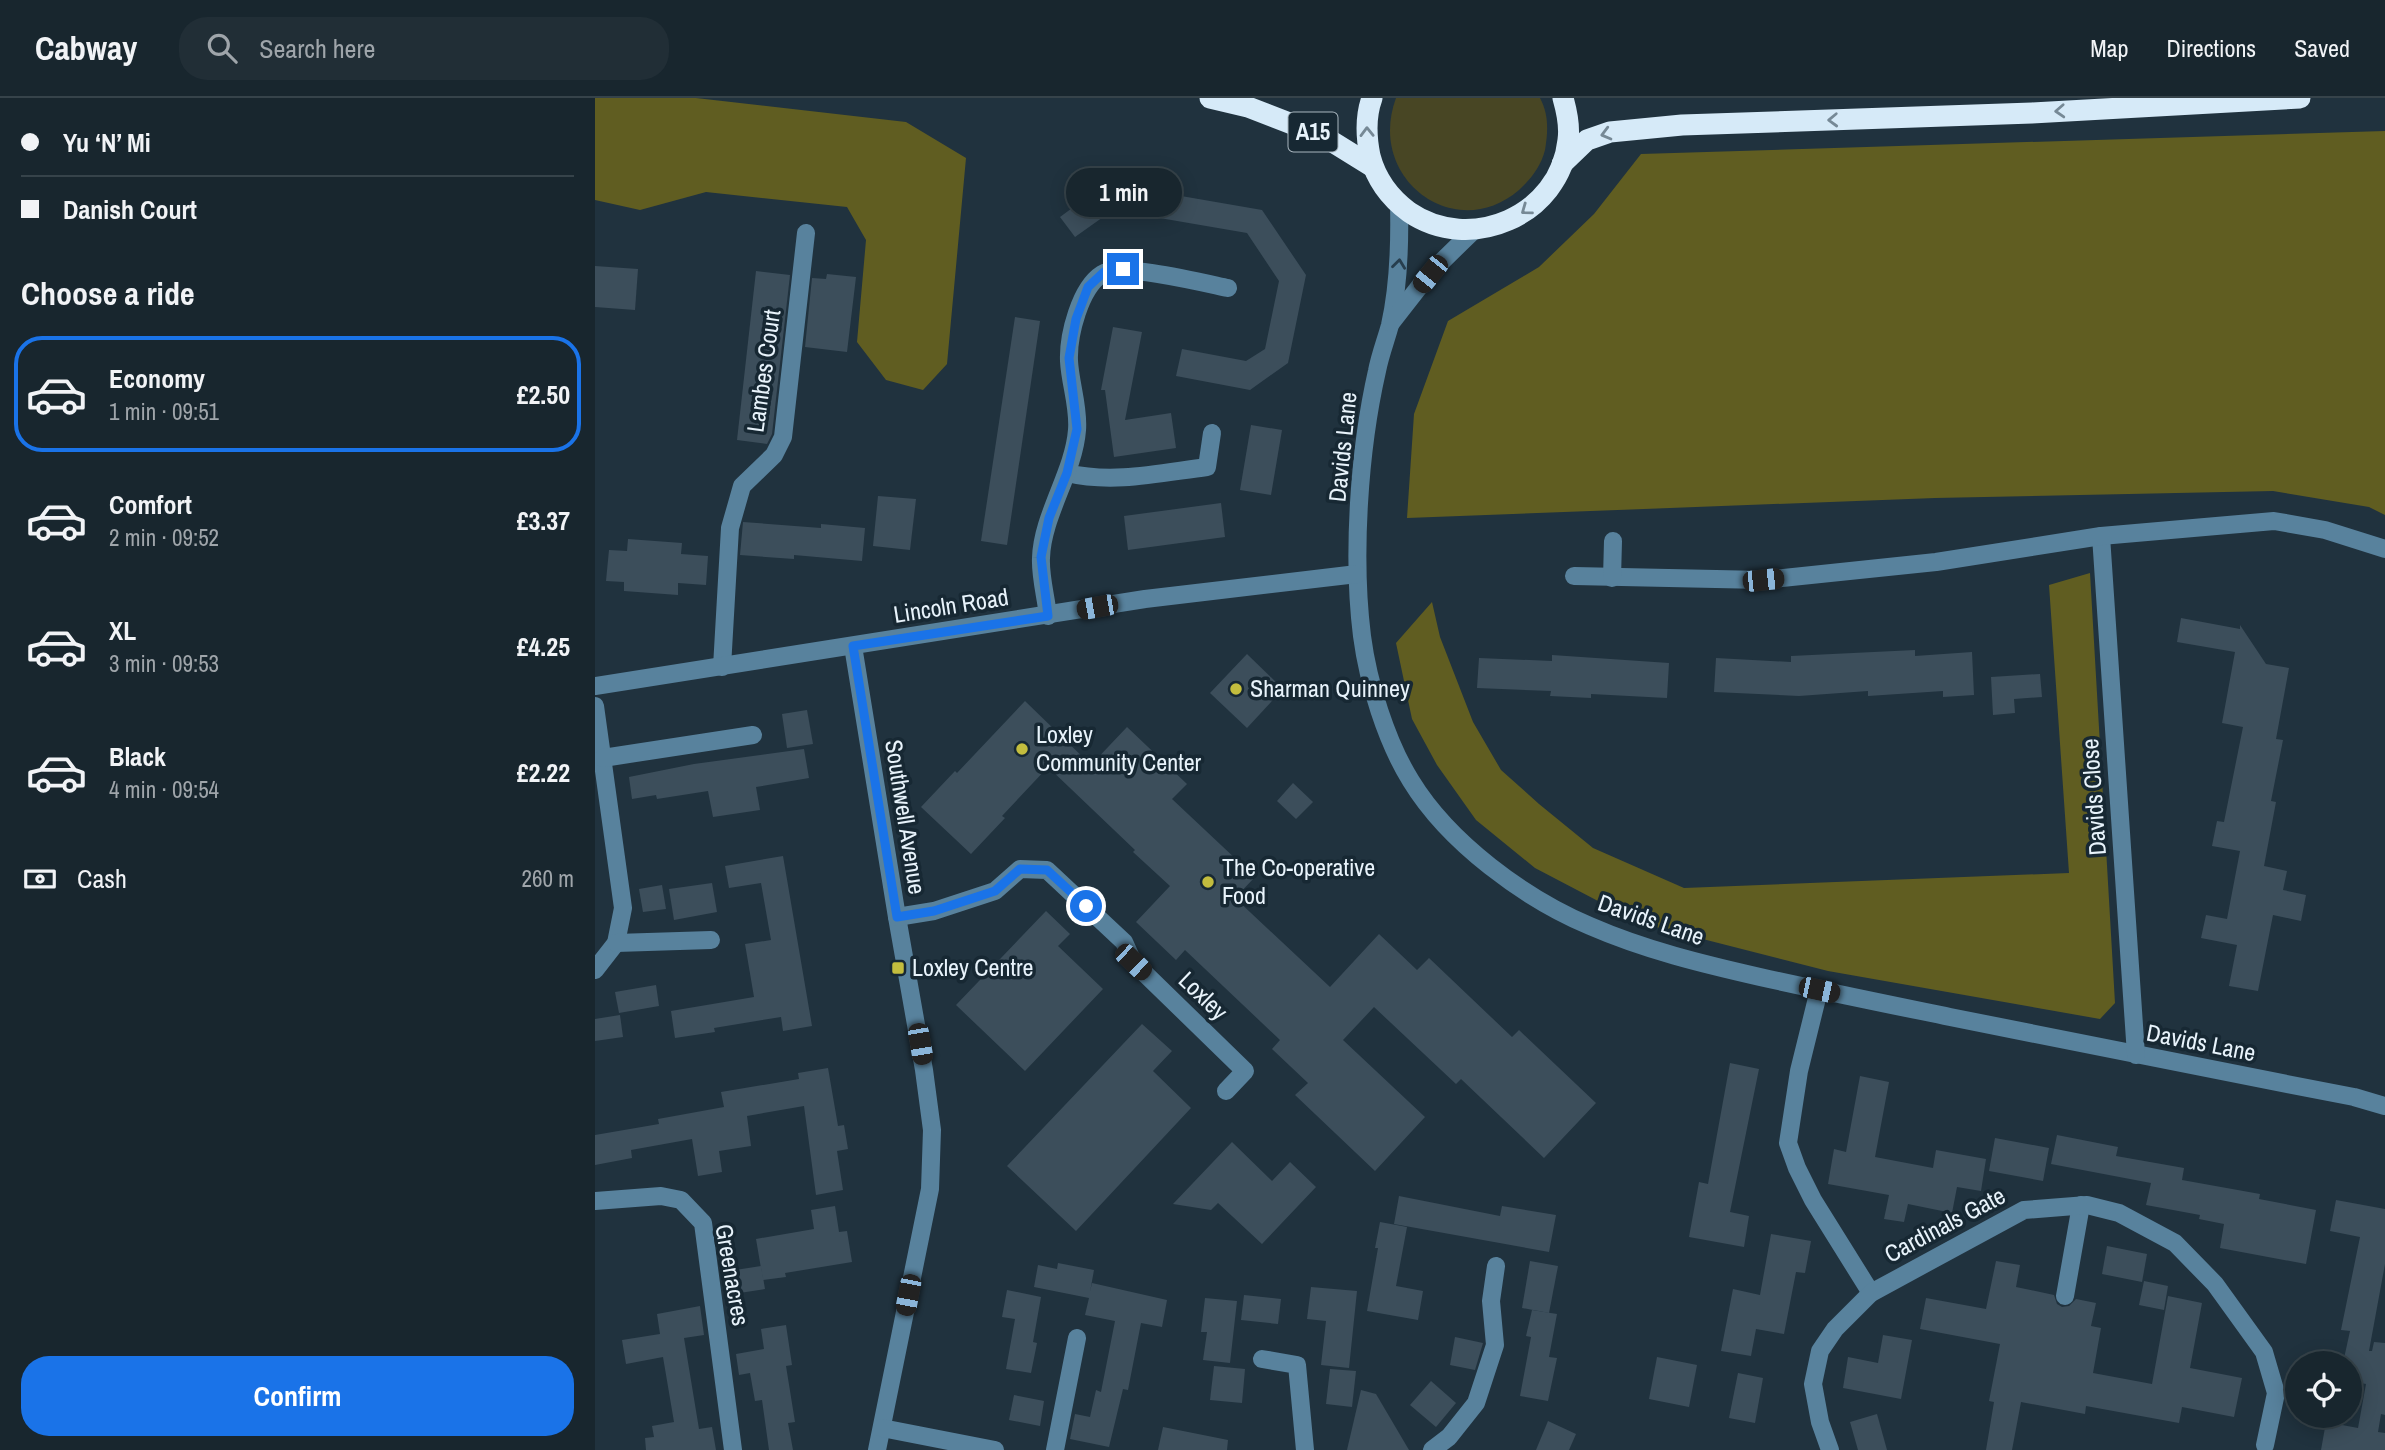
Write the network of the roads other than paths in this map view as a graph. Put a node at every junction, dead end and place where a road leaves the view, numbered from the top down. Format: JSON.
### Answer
{"nodes":[{"id":1,"x":1210,"y":98,"type":"edge"},
{"id":2,"x":1372,"y":98,"type":"edge"},
{"id":3,"x":1563,"y":98,"type":"edge"},
{"id":4,"x":2300,"y":98,"type":"edge"},
{"id":5,"x":1562,"y":164,"type":"junction"},
{"id":6,"x":1373,"y":167,"type":"junction"},
{"id":7,"x":1399,"y":204,"type":"junction"},
{"id":8,"x":1472,"y":231,"type":"junction"},
{"id":9,"x":806,"y":233,"type":"dead end"},
{"id":10,"x":1228,"y":288,"type":"dead end"},
{"id":11,"x":1391,"y":323,"type":"junction"},
{"id":12,"x":1212,"y":433,"type":"dead end"},
{"id":13,"x":1067,"y":473,"type":"junction"},
{"id":14,"x":2101,"y":536,"type":"junction"},
{"id":15,"x":1613,"y":541,"type":"dead end"},
{"id":16,"x":2385,"y":549,"type":"edge"},
{"id":17,"x":1357,"y":574,"type":"junction"},
{"id":18,"x":1574,"y":576,"type":"dead end"},
{"id":19,"x":1612,"y":578,"type":"junction"},
{"id":20,"x":1048,"y":616,"type":"junction"},
{"id":21,"x":853,"y":646,"type":"junction"},
{"id":22,"x":722,"y":667,"type":"junction"},
{"id":23,"x":595,"y":686,"type":"edge"},
{"id":24,"x":595,"y":706,"type":"edge"},
{"id":25,"x":753,"y":735,"type":"dead end"},
{"id":26,"x":603,"y":758,"type":"junction"},
{"id":27,"x":897,"y":917,"type":"junction"},
{"id":28,"x":711,"y":940,"type":"dead end"},
{"id":29,"x":616,"y":943,"type":"junction"},
{"id":30,"x":595,"y":970,"type":"edge"},
{"id":31,"x":1819,"y":990,"type":"junction"},
{"id":32,"x":2136,"y":1055,"type":"junction"},
{"id":33,"x":1226,"y":1091,"type":"dead end"},
{"id":34,"x":2385,"y":1105,"type":"edge"},
{"id":35,"x":595,"y":1201,"type":"edge"},
{"id":36,"x":2081,"y":1205,"type":"junction"},
{"id":37,"x":1496,"y":1266,"type":"dead end"},
{"id":38,"x":1871,"y":1293,"type":"junction"},
{"id":39,"x":2065,"y":1296,"type":"dead end"},
{"id":40,"x":1077,"y":1338,"type":"dead end"},
{"id":41,"x":1262,"y":1359,"type":"dead end"},
{"id":42,"x":882,"y":1428,"type":"junction"},
{"id":43,"x":2265,"y":1446,"type":"dead end"},
{"id":44,"x":733,"y":1450,"type":"edge"},
{"id":45,"x":877,"y":1450,"type":"edge"},
{"id":46,"x":995,"y":1450,"type":"edge"},
{"id":47,"x":1055,"y":1450,"type":"edge"},
{"id":48,"x":1305,"y":1450,"type":"edge"},
{"id":49,"x":1432,"y":1450,"type":"edge"},
{"id":50,"x":1829,"y":1450,"type":"edge"}],
"edges":[{"from":1,"to":6,"type":"highway","number":"A15"},
{"from":6,"to":2,"type":"highway","one_way":true},
{"from":3,"to":5,"type":"highway"},
{"from":4,"to":5,"type":"highway","one_way":true},
{"from":5,"to":8,"type":"highway","one_way":true},
{"from":6,"to":7,"type":"highway"},
{"from":7,"to":8,"type":"highway"},
{"from":11,"to":7,"type":"street","name":"Davids Lane","one_way":true},
{"from":8,"to":11,"type":"street","name":"Davids Lane"},
{"from":9,"to":22,"type":"street","name":"Lambes Court"},
{"from":10,"to":13,"type":"street"},
{"from":11,"to":17,"type":"street","name":"Davids Lane"},
{"from":12,"to":13,"type":"street"},
{"from":13,"to":20,"type":"street"},
{"from":14,"to":16,"type":"street"},
{"from":14,"to":19,"type":"street"},
{"from":14,"to":32,"type":"street","name":"Davids Close"},
{"from":15,"to":19,"type":"street"},
{"from":17,"to":20,"type":"street","name":"Lincoln Road"},
{"from":17,"to":31,"type":"street","name":"Davids Lane"},
{"from":18,"to":19,"type":"street"},
{"from":20,"to":21,"type":"street","name":"Lincoln Road"},
{"from":21,"to":22,"type":"street","name":"Lincoln Road"},
{"from":21,"to":27,"type":"street","name":"Southwell Avenue"},
{"from":22,"to":23,"type":"street","name":"Lincoln Road"},
{"from":24,"to":26,"type":"street"},
{"from":25,"to":26,"type":"street"},
{"from":26,"to":29,"type":"street"},
{"from":27,"to":33,"type":"street","name":"Loxley"},
{"from":27,"to":42,"type":"street","name":"Southwell Avenue"},
{"from":28,"to":29,"type":"street"},
{"from":29,"to":30,"type":"street"},
{"from":31,"to":32,"type":"street","name":"Davids Lane"},
{"from":31,"to":38,"type":"street","name":"Cardinals Gate"},
{"from":32,"to":34,"type":"street","name":"Davids Lane"},
{"from":35,"to":44,"type":"street","name":"Greenacres"},
{"from":36,"to":38,"type":"street","name":"Cardinals Gate"},
{"from":36,"to":39,"type":"street"},
{"from":36,"to":43,"type":"street","name":"Cardinals Gate"},
{"from":37,"to":49,"type":"street"},
{"from":38,"to":50,"type":"street","name":"Cardinals Gate"},
{"from":40,"to":47,"type":"street"},
{"from":41,"to":48,"type":"street"},
{"from":42,"to":45,"type":"street","name":"Southwell Avenue"},
{"from":42,"to":46,"type":"street"}]}
